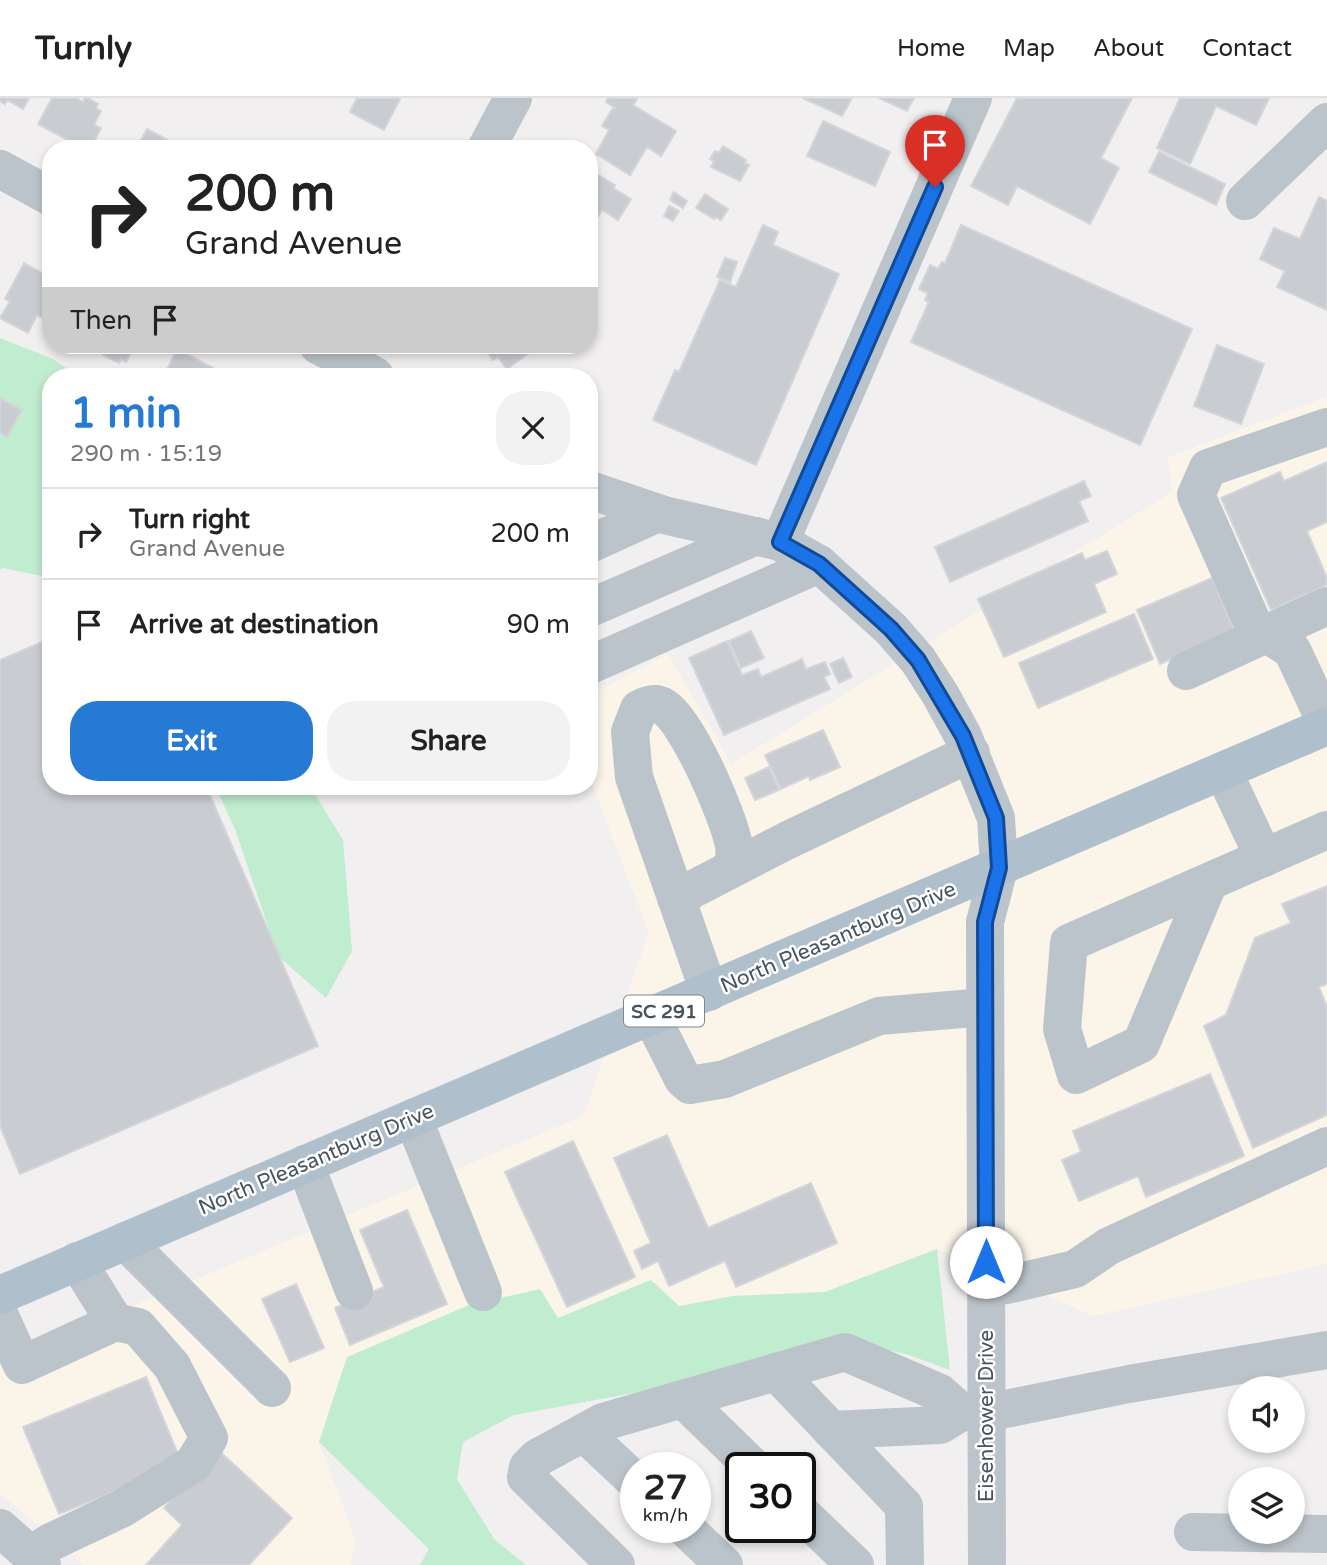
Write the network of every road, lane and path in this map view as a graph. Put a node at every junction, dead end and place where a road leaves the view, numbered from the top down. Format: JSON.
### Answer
{"nodes":[{"id":1,"x":513,"y":98,"type":"edge"},
{"id":2,"x":973,"y":98,"type":"edge"},
{"id":3,"x":1327,"y":122,"type":"edge"},
{"id":4,"x":491,"y":140,"type":"edge"},
{"id":5,"x":0,"y":169,"type":"edge"},
{"id":6,"x":42,"y":192,"type":"edge"},
{"id":7,"x":1245,"y":201,"type":"dead end"},
{"id":8,"x":345,"y":354,"type":"edge"},
{"id":9,"x":375,"y":364,"type":"edge"},
{"id":10,"x":1327,"y":427,"type":"edge"},
{"id":11,"x":598,"y":493,"type":"edge"},
{"id":12,"x":658,"y":513,"type":"junction"},
{"id":13,"x":768,"y":539,"type":"junction"},
{"id":14,"x":598,"y":540,"type":"edge"},
{"id":15,"x":819,"y":564,"type":"junction"},
{"id":16,"x":598,"y":605,"type":"edge"},
{"id":17,"x":1327,"y":606,"type":"edge"},
{"id":18,"x":1266,"y":634,"type":"junction"},
{"id":19,"x":598,"y":661,"type":"edge"},
{"id":20,"x":1186,"y":671,"type":"dead end"},
{"id":21,"x":1327,"y":725,"type":"edge"},
{"id":22,"x":971,"y":753,"type":"junction"},
{"id":23,"x":1223,"y":771,"type":"junction"},
{"id":24,"x":1327,"y":831,"type":"edge"},
{"id":25,"x":1264,"y":858,"type":"junction"},
{"id":26,"x":999,"y":868,"type":"junction"},
{"id":27,"x":728,"y":870,"type":"junction"},
{"id":28,"x":1209,"y":882,"type":"junction"},
{"id":29,"x":676,"y":898,"type":"junction"},
{"id":30,"x":709,"y":992,"type":"junction"},
{"id":31,"x":985,"y":1007,"type":"junction"},
{"id":32,"x":651,"y":1016,"type":"junction"},
{"id":33,"x":413,"y":1118,"type":"junction"},
{"id":34,"x":1327,"y":1146,"type":"edge"},
{"id":35,"x":305,"y":1164,"type":"junction"},
{"id":36,"x":125,"y":1241,"type":"junction"},
{"id":37,"x":78,"y":1261,"type":"junction"},
{"id":38,"x":986,"y":1287,"type":"junction"},
{"id":39,"x":354,"y":1291,"type":"dead end"},
{"id":40,"x":482,"y":1292,"type":"dead end"},
{"id":41,"x":0,"y":1295,"type":"edge"},
{"id":42,"x":0,"y":1316,"type":"edge"},
{"id":43,"x":115,"y":1322,"type":"junction"},
{"id":44,"x":1327,"y":1350,"type":"edge"},
{"id":45,"x":776,"y":1372,"type":"junction"},
{"id":46,"x":272,"y":1388,"type":"dead end"},
{"id":47,"x":683,"y":1399,"type":"junction"},
{"id":48,"x":974,"y":1412,"type":"junction"},
{"id":49,"x":831,"y":1430,"type":"junction"},
{"id":50,"x":584,"y":1433,"type":"junction"},
{"id":51,"x":738,"y":1452,"type":"edge"},
{"id":52,"x":620,"y":1467,"type":"edge"},
{"id":53,"x":816,"y":1527,"type":"edge"},
{"id":54,"x":0,"y":1528,"type":"edge"},
{"id":55,"x":1193,"y":1532,"type":"dead end"},
{"id":56,"x":1327,"y":1534,"type":"edge"},
{"id":57,"x":701,"y":1543,"type":"edge"},
{"id":58,"x":36,"y":1560,"type":"edge"},
{"id":59,"x":616,"y":1565,"type":"edge"},
{"id":60,"x":724,"y":1565,"type":"edge"},
{"id":61,"x":855,"y":1565,"type":"edge"},
{"id":62,"x":905,"y":1565,"type":"edge"},
{"id":63,"x":987,"y":1565,"type":"edge"}],
"edges":[{"from":1,"to":4,"type":"street"},
{"from":2,"to":13,"type":"street"},
{"from":3,"to":7,"type":"street"},
{"from":5,"to":6,"type":"street"},
{"from":8,"to":9,"type":"street"},
{"from":10,"to":18,"type":"street"},
{"from":11,"to":12,"type":"street","name":"Eisenhower Drive"},
{"from":12,"to":13,"type":"street","name":"Eisenhower Drive"},
{"from":12,"to":14,"type":"street"},
{"from":13,"to":15,"type":"street","name":"Eisenhower Drive"},
{"from":13,"to":16,"type":"street"},
{"from":15,"to":19,"type":"street"},
{"from":15,"to":22,"type":"street","name":"Eisenhower Drive"},
{"from":17,"to":18,"type":"street"},
{"from":18,"to":20,"type":"street"},
{"from":18,"to":21,"type":"street"},
{"from":21,"to":23,"type":"main road","name":"North Pleasantburg Drive","number":"SC 291"},
{"from":22,"to":26,"type":"street","name":"Eisenhower Drive"},
{"from":22,"to":27,"type":"street"},
{"from":23,"to":25,"type":"street"},
{"from":23,"to":26,"type":"main road","name":"North Pleasantburg Drive","number":"SC 291"},
{"from":24,"to":25,"type":"street"},
{"from":25,"to":28,"type":"street"},
{"from":26,"to":30,"type":"main road","name":"North Pleasantburg Drive","number":"SC 291"},
{"from":26,"to":31,"type":"street","name":"Eisenhower Drive"},
{"from":27,"to":29,"type":"street"},
{"from":27,"to":29,"type":"street"},
{"from":28,"to":28,"type":"street"},
{"from":29,"to":30,"type":"street"},
{"from":30,"to":32,"type":"main road","name":"North Pleasantburg Drive","number":"SC 291"},
{"from":31,"to":32,"type":"street"},
{"from":31,"to":38,"type":"street","name":"Eisenhower Drive"},
{"from":32,"to":33,"type":"main road","name":"North Pleasantburg Drive","number":"SC 291"},
{"from":33,"to":35,"type":"main road","name":"North Pleasantburg Drive","number":"SC 291"},
{"from":33,"to":40,"type":"street"},
{"from":34,"to":38,"type":"street"},
{"from":35,"to":36,"type":"main road","name":"North Pleasantburg Drive","number":"SC 291"},
{"from":35,"to":39,"type":"street"},
{"from":36,"to":37,"type":"main road","name":"North Pleasantburg Drive","number":"SC 291"},
{"from":36,"to":46,"type":"street"},
{"from":37,"to":41,"type":"main road","name":"North Pleasantburg Drive","number":"SC 291"},
{"from":37,"to":43,"type":"street"},
{"from":38,"to":48,"type":"street","name":"Eisenhower Drive"},
{"from":42,"to":43,"type":"street"},
{"from":43,"to":58,"type":"street"},
{"from":44,"to":48,"type":"street"},
{"from":45,"to":47,"type":"street"},
{"from":45,"to":48,"type":"street"},
{"from":45,"to":49,"type":"street"},
{"from":47,"to":50,"type":"street"},
{"from":47,"to":51,"type":"street"},
{"from":48,"to":49,"type":"street"},
{"from":48,"to":63,"type":"street","name":"Eisenhower Drive"},
{"from":49,"to":62,"type":"street"},
{"from":50,"to":52,"type":"street"},
{"from":50,"to":59,"type":"street"},
{"from":53,"to":61,"type":"street"},
{"from":54,"to":58,"type":"street"},
{"from":55,"to":56,"type":"street"},
{"from":57,"to":60,"type":"street"}]}
